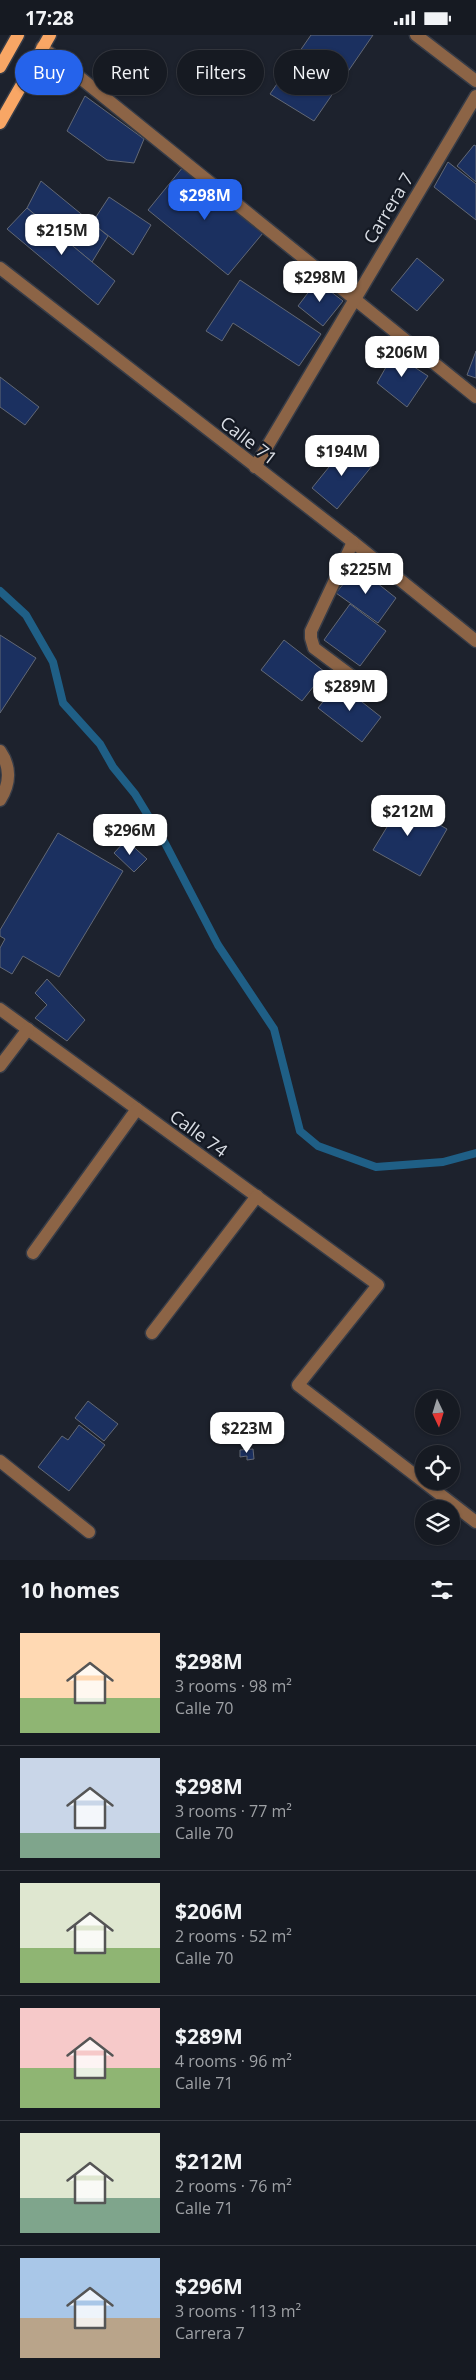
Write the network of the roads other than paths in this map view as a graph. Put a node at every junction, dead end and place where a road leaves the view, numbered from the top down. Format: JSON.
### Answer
{"nodes":[{"id":1,"x":18,"y":35,"type":"edge"},
{"id":2,"x":50,"y":35,"type":"edge"},
{"id":3,"x":416,"y":35,"type":"edge"},
{"id":4,"x":42,"y":47,"type":"junction"},
{"id":5,"x":0,"y":67,"type":"edge"},
{"id":6,"x":476,"y":81,"type":"edge"},
{"id":7,"x":476,"y":96,"type":"edge"},
{"id":8,"x":0,"y":123,"type":"edge"},
{"id":9,"x":0,"y":268,"type":"edge"},
{"id":10,"x":353,"y":300,"type":"junction"},
{"id":11,"x":476,"y":397,"type":"edge"},
{"id":12,"x":255,"y":467,"type":"junction"},
{"id":13,"x":353,"y":542,"type":"junction"},
{"id":14,"x":476,"y":641,"type":"edge"},
{"id":15,"x":373,"y":692,"type":"dead end"},
{"id":16,"x":0,"y":751,"type":"edge"},
{"id":17,"x":0,"y":800,"type":"edge"},
{"id":18,"x":0,"y":1009,"type":"edge"},
{"id":19,"x":28,"y":1029,"type":"junction"},
{"id":20,"x":0,"y":1066,"type":"edge"},
{"id":21,"x":137,"y":1109,"type":"junction"},
{"id":22,"x":257,"y":1197,"type":"junction"},
{"id":23,"x":33,"y":1253,"type":"dead end"},
{"id":24,"x":152,"y":1333,"type":"dead end"},
{"id":25,"x":0,"y":1461,"type":"edge"},
{"id":26,"x":476,"y":1522,"type":"edge"},
{"id":27,"x":89,"y":1532,"type":"dead end"}],
"edges":[{"from":1,"to":5,"type":"main road"},
{"from":2,"to":4,"type":"main road"},
{"from":3,"to":6,"type":"street"},
{"from":4,"to":8,"type":"main road"},
{"from":4,"to":10,"type":"street"},
{"from":7,"to":10,"type":"street","name":"Carrera 7"},
{"from":9,"to":12,"type":"street","name":"Calle 71"},
{"from":10,"to":11,"type":"street"},
{"from":10,"to":12,"type":"street","name":"Carrera 7"},
{"from":12,"to":13,"type":"street","name":"Calle 71"},
{"from":13,"to":14,"type":"street","name":"Calle 71"},
{"from":13,"to":15,"type":"street"},
{"from":16,"to":17,"type":"street"},
{"from":18,"to":19,"type":"street","name":"Calle 74"},
{"from":19,"to":20,"type":"street"},
{"from":19,"to":21,"type":"street","name":"Calle 74"},
{"from":21,"to":22,"type":"street","name":"Calle 74"},
{"from":21,"to":23,"type":"street"},
{"from":22,"to":24,"type":"street"},
{"from":22,"to":26,"type":"street","name":"Calle 74"},
{"from":25,"to":27,"type":"street"}]}
